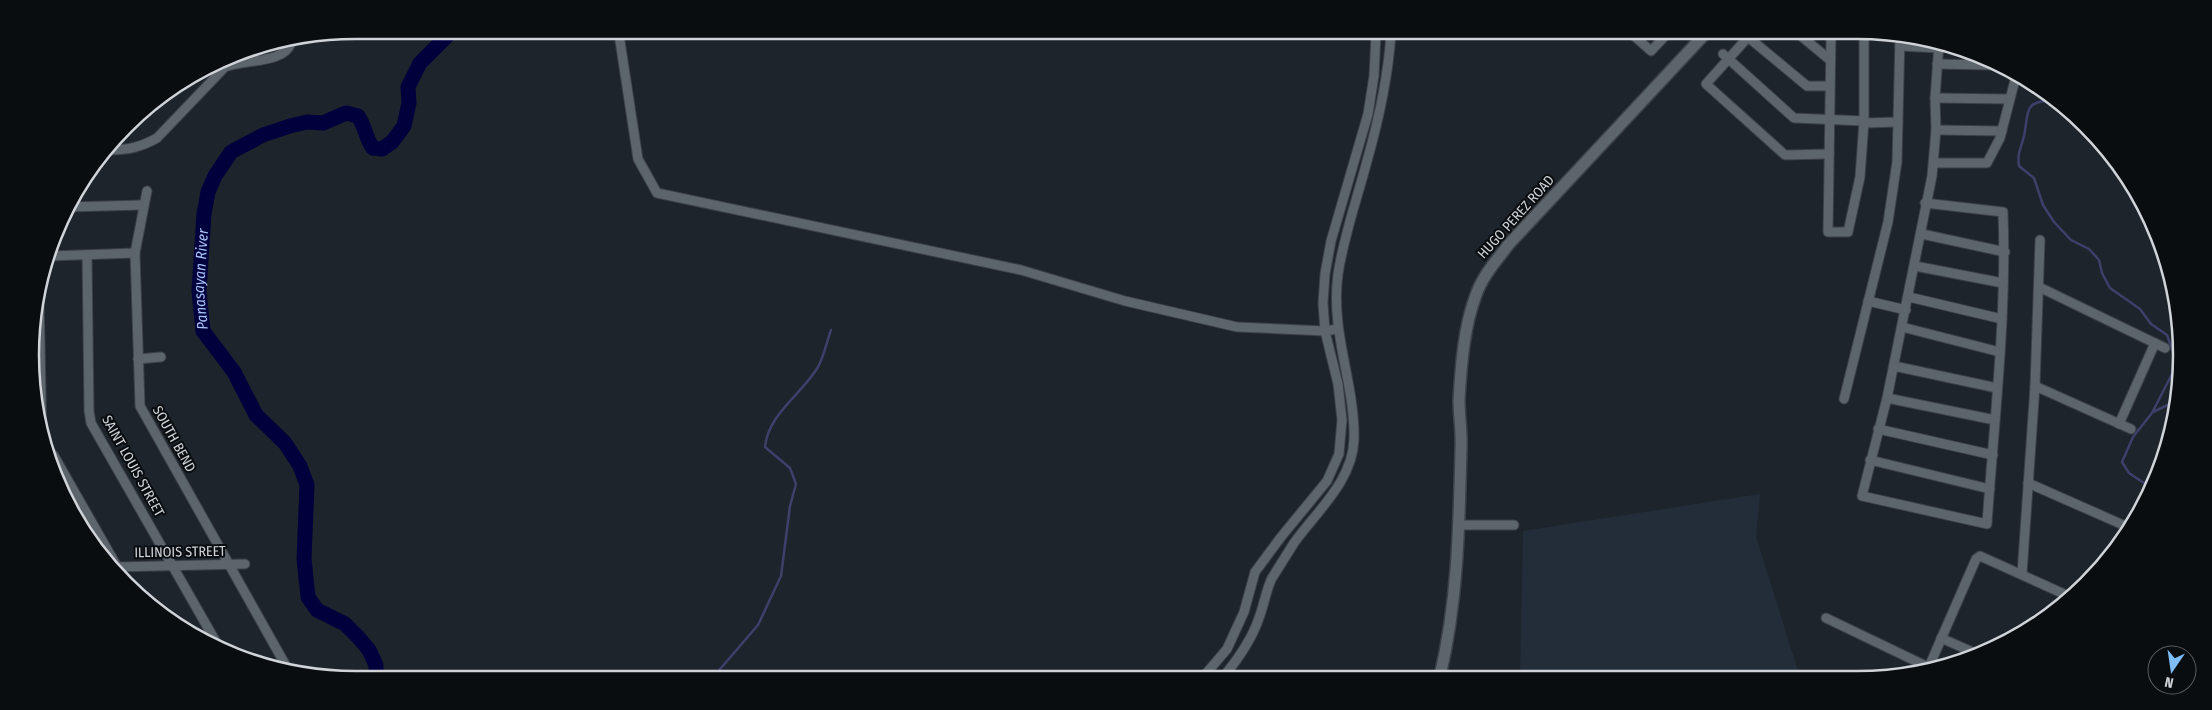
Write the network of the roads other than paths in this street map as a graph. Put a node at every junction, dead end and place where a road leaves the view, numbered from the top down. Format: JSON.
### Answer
{"nodes":[{"id":1,"x":1376,"y":39,"type":"edge"},
{"id":2,"x":1390,"y":39,"type":"edge"},
{"id":3,"x":1636,"y":39,"type":"edge"},
{"id":4,"x":1662,"y":39,"type":"edge"},
{"id":5,"x":1700,"y":39,"type":"edge"},
{"id":6,"x":1746,"y":39,"type":"edge"},
{"id":7,"x":1752,"y":39,"type":"edge"},
{"id":8,"x":1806,"y":39,"type":"edge"},
{"id":9,"x":1831,"y":39,"type":"edge"},
{"id":10,"x":1864,"y":39,"type":"edge"},
{"id":11,"x":620,"y":41,"type":"dead end"},
{"id":12,"x":1900,"y":41,"type":"edge"},
{"id":13,"x":290,"y":46,"type":"edge"},
{"id":14,"x":1900,"y":46,"type":"junction"},
{"id":15,"x":1923,"y":46,"type":"edge"},
{"id":16,"x":1938,"y":50,"type":"edge"},
{"id":17,"x":1726,"y":57,"type":"junction"},
{"id":18,"x":1830,"y":60,"type":"junction"},
{"id":19,"x":237,"y":62,"type":"edge"},
{"id":20,"x":1937,"y":64,"type":"junction"},
{"id":21,"x":1982,"y":65,"type":"edge"},
{"id":22,"x":225,"y":67,"type":"edge"},
{"id":23,"x":2015,"y":81,"type":"edge"},
{"id":24,"x":1830,"y":86,"type":"junction"},
{"id":25,"x":1935,"y":98,"type":"junction"},
{"id":26,"x":2009,"y":99,"type":"junction"},
{"id":27,"x":1829,"y":119,"type":"junction"},
{"id":28,"x":1864,"y":122,"type":"junction"},
{"id":29,"x":1898,"y":122,"type":"junction"},
{"id":30,"x":1936,"y":130,"type":"junction"},
{"id":31,"x":2002,"y":131,"type":"junction"},
{"id":32,"x":114,"y":150,"type":"edge"},
{"id":33,"x":1829,"y":154,"type":"junction"},
{"id":34,"x":1934,"y":163,"type":"junction"},
{"id":35,"x":147,"y":191,"type":"dead end"},
{"id":36,"x":1925,"y":202,"type":"junction"},
{"id":37,"x":143,"y":205,"type":"junction"},
{"id":38,"x":76,"y":207,"type":"edge"},
{"id":39,"x":1922,"y":234,"type":"junction"},
{"id":40,"x":2040,"y":240,"type":"dead end"},
{"id":41,"x":2005,"y":252,"type":"junction"},
{"id":42,"x":135,"y":253,"type":"junction"},
{"id":43,"x":55,"y":256,"type":"edge"},
{"id":44,"x":87,"y":256,"type":"junction"},
{"id":45,"x":1915,"y":266,"type":"junction"},
{"id":46,"x":2003,"y":283,"type":"junction"},
{"id":47,"x":2039,"y":287,"type":"junction"},
{"id":48,"x":1908,"y":296,"type":"junction"},
{"id":49,"x":1868,"y":301,"type":"junction"},
{"id":50,"x":1906,"y":310,"type":"junction"},
{"id":51,"x":2002,"y":319,"type":"junction"},
{"id":52,"x":40,"y":327,"type":"edge"},
{"id":53,"x":1902,"y":327,"type":"junction"},
{"id":54,"x":1337,"y":329,"type":"junction"},
{"id":55,"x":1325,"y":331,"type":"junction"},
{"id":56,"x":2155,"y":343,"type":"junction"},
{"id":57,"x":2165,"y":348,"type":"dead end"},
{"id":58,"x":2000,"y":352,"type":"junction"},
{"id":59,"x":161,"y":357,"type":"dead end"},
{"id":60,"x":138,"y":359,"type":"junction"},
{"id":61,"x":1894,"y":366,"type":"junction"},
{"id":62,"x":2035,"y":386,"type":"junction"},
{"id":63,"x":1997,"y":388,"type":"junction"},
{"id":64,"x":41,"y":397,"type":"edge"},
{"id":65,"x":1887,"y":398,"type":"junction"},
{"id":66,"x":1844,"y":399,"type":"dead end"},
{"id":67,"x":1995,"y":420,"type":"junction"},
{"id":68,"x":2119,"y":424,"type":"junction"},
{"id":69,"x":1878,"y":429,"type":"junction"},
{"id":70,"x":2131,"y":429,"type":"dead end"},
{"id":71,"x":1339,"y":454,"type":"junction"},
{"id":72,"x":1993,"y":454,"type":"junction"},
{"id":73,"x":1350,"y":457,"type":"junction"},
{"id":74,"x":1870,"y":460,"type":"junction"},
{"id":75,"x":59,"y":464,"type":"edge"},
{"id":76,"x":2028,"y":483,"type":"junction"},
{"id":77,"x":1990,"y":490,"type":"junction"},
{"id":78,"x":1514,"y":524,"type":"dead end"},
{"id":79,"x":1458,"y":525,"type":"junction"},
{"id":80,"x":2124,"y":525,"type":"edge"},
{"id":81,"x":113,"y":559,"type":"edge"},
{"id":82,"x":229,"y":564,"type":"junction"},
{"id":83,"x":245,"y":564,"type":"dead end"},
{"id":84,"x":172,"y":566,"type":"junction"},
{"id":85,"x":121,"y":568,"type":"edge"},
{"id":86,"x":2022,"y":574,"type":"junction"},
{"id":87,"x":2065,"y":594,"type":"edge"},
{"id":88,"x":1826,"y":618,"type":"dead end"},
{"id":89,"x":214,"y":638,"type":"edge"},
{"id":90,"x":1941,"y":638,"type":"junction"},
{"id":91,"x":1969,"y":650,"type":"edge"},
{"id":92,"x":1931,"y":662,"type":"edge"},
{"id":93,"x":284,"y":663,"type":"edge"},
{"id":94,"x":1921,"y":665,"type":"edge"},
{"id":95,"x":1208,"y":671,"type":"edge"},
{"id":96,"x":1228,"y":671,"type":"edge"},
{"id":97,"x":1441,"y":671,"type":"edge"}],
"edges":[{"from":1,"to":55,"type":"street"},
{"from":2,"to":54,"type":"street"},
{"from":3,"to":4,"type":"street"},
{"from":5,"to":79,"type":"street","name":"HUGO PEREZ ROAD"},
{"from":6,"to":17,"type":"street"},
{"from":7,"to":24,"type":"street"},
{"from":8,"to":18,"type":"street"},
{"from":9,"to":18,"type":"street"},
{"from":10,"to":28,"type":"street"},
{"from":11,"to":55,"type":"street"},
{"from":12,"to":14,"type":"street"},
{"from":13,"to":19,"type":"street"},
{"from":14,"to":15,"type":"street"},
{"from":14,"to":29,"type":"street"},
{"from":16,"to":20,"type":"street"},
{"from":17,"to":27,"type":"street"},
{"from":17,"to":33,"type":"street"},
{"from":18,"to":24,"type":"street"},
{"from":20,"to":21,"type":"street"},
{"from":20,"to":25,"type":"street"},
{"from":22,"to":32,"type":"street"},
{"from":23,"to":26,"type":"street"},
{"from":24,"to":27,"type":"street"},
{"from":25,"to":26,"type":"street"},
{"from":25,"to":30,"type":"street"},
{"from":26,"to":31,"type":"street"},
{"from":27,"to":28,"type":"street"},
{"from":27,"to":33,"type":"street"},
{"from":28,"to":29,"type":"street"},
{"from":28,"to":33,"type":"street"},
{"from":29,"to":49,"type":"street"},
{"from":30,"to":31,"type":"street"},
{"from":30,"to":34,"type":"street"},
{"from":31,"to":34,"type":"street"},
{"from":34,"to":36,"type":"street"},
{"from":35,"to":37,"type":"street","name":"SOUTH BEND"},
{"from":36,"to":39,"type":"street"},
{"from":36,"to":41,"type":"street"},
{"from":37,"to":38,"type":"street"},
{"from":37,"to":42,"type":"street","name":"SOUTH BEND"},
{"from":39,"to":41,"type":"street"},
{"from":39,"to":45,"type":"street"},
{"from":40,"to":47,"type":"street"},
{"from":41,"to":46,"type":"street"},
{"from":42,"to":44,"type":"street"},
{"from":42,"to":60,"type":"street","name":"SOUTH BEND"},
{"from":43,"to":44,"type":"street"},
{"from":44,"to":84,"type":"street","name":"SAINT LOUIS STREET"},
{"from":45,"to":46,"type":"street"},
{"from":45,"to":48,"type":"street"},
{"from":46,"to":51,"type":"street"},
{"from":47,"to":56,"type":"street"},
{"from":47,"to":62,"type":"street"},
{"from":48,"to":50,"type":"street"},
{"from":48,"to":51,"type":"street"},
{"from":49,"to":50,"type":"street"},
{"from":49,"to":66,"type":"street"},
{"from":50,"to":53,"type":"street"},
{"from":51,"to":58,"type":"street"},
{"from":52,"to":64,"type":"street"},
{"from":53,"to":58,"type":"street"},
{"from":53,"to":61,"type":"street"},
{"from":54,"to":55,"type":"street"},
{"from":54,"to":73,"type":"street"},
{"from":55,"to":71,"type":"street"},
{"from":56,"to":57,"type":"street"},
{"from":56,"to":68,"type":"street"},
{"from":58,"to":63,"type":"street"},
{"from":59,"to":60,"type":"street"},
{"from":60,"to":82,"type":"street","name":"SOUTH BEND"},
{"from":61,"to":63,"type":"street"},
{"from":61,"to":65,"type":"street"},
{"from":62,"to":68,"type":"street"},
{"from":62,"to":76,"type":"street"},
{"from":63,"to":67,"type":"street"},
{"from":65,"to":67,"type":"street"},
{"from":65,"to":69,"type":"street"},
{"from":67,"to":72,"type":"street"},
{"from":68,"to":70,"type":"street"},
{"from":69,"to":72,"type":"street"},
{"from":69,"to":74,"type":"street"},
{"from":71,"to":73,"type":"street"},
{"from":71,"to":95,"type":"street"},
{"from":72,"to":77,"type":"street"},
{"from":73,"to":96,"type":"street"},
{"from":74,"to":77,"type":"street"},
{"from":74,"to":77,"type":"street"},
{"from":75,"to":81,"type":"street"},
{"from":76,"to":80,"type":"street"},
{"from":76,"to":86,"type":"street"},
{"from":78,"to":79,"type":"street"},
{"from":79,"to":97,"type":"street","name":"HUGO PEREZ ROAD"},
{"from":82,"to":83,"type":"street","name":"ILLINOIS STREET"},
{"from":82,"to":84,"type":"street","name":"ILLINOIS STREET"},
{"from":82,"to":93,"type":"street","name":"SOUTH BEND"},
{"from":84,"to":85,"type":"street","name":"ILLINOIS STREET"},
{"from":84,"to":89,"type":"street","name":"SAINT LOUIS STREET"},
{"from":86,"to":87,"type":"street"},
{"from":86,"to":90,"type":"street"},
{"from":88,"to":94,"type":"street"},
{"from":90,"to":91,"type":"street"},
{"from":90,"to":92,"type":"street"}]}
